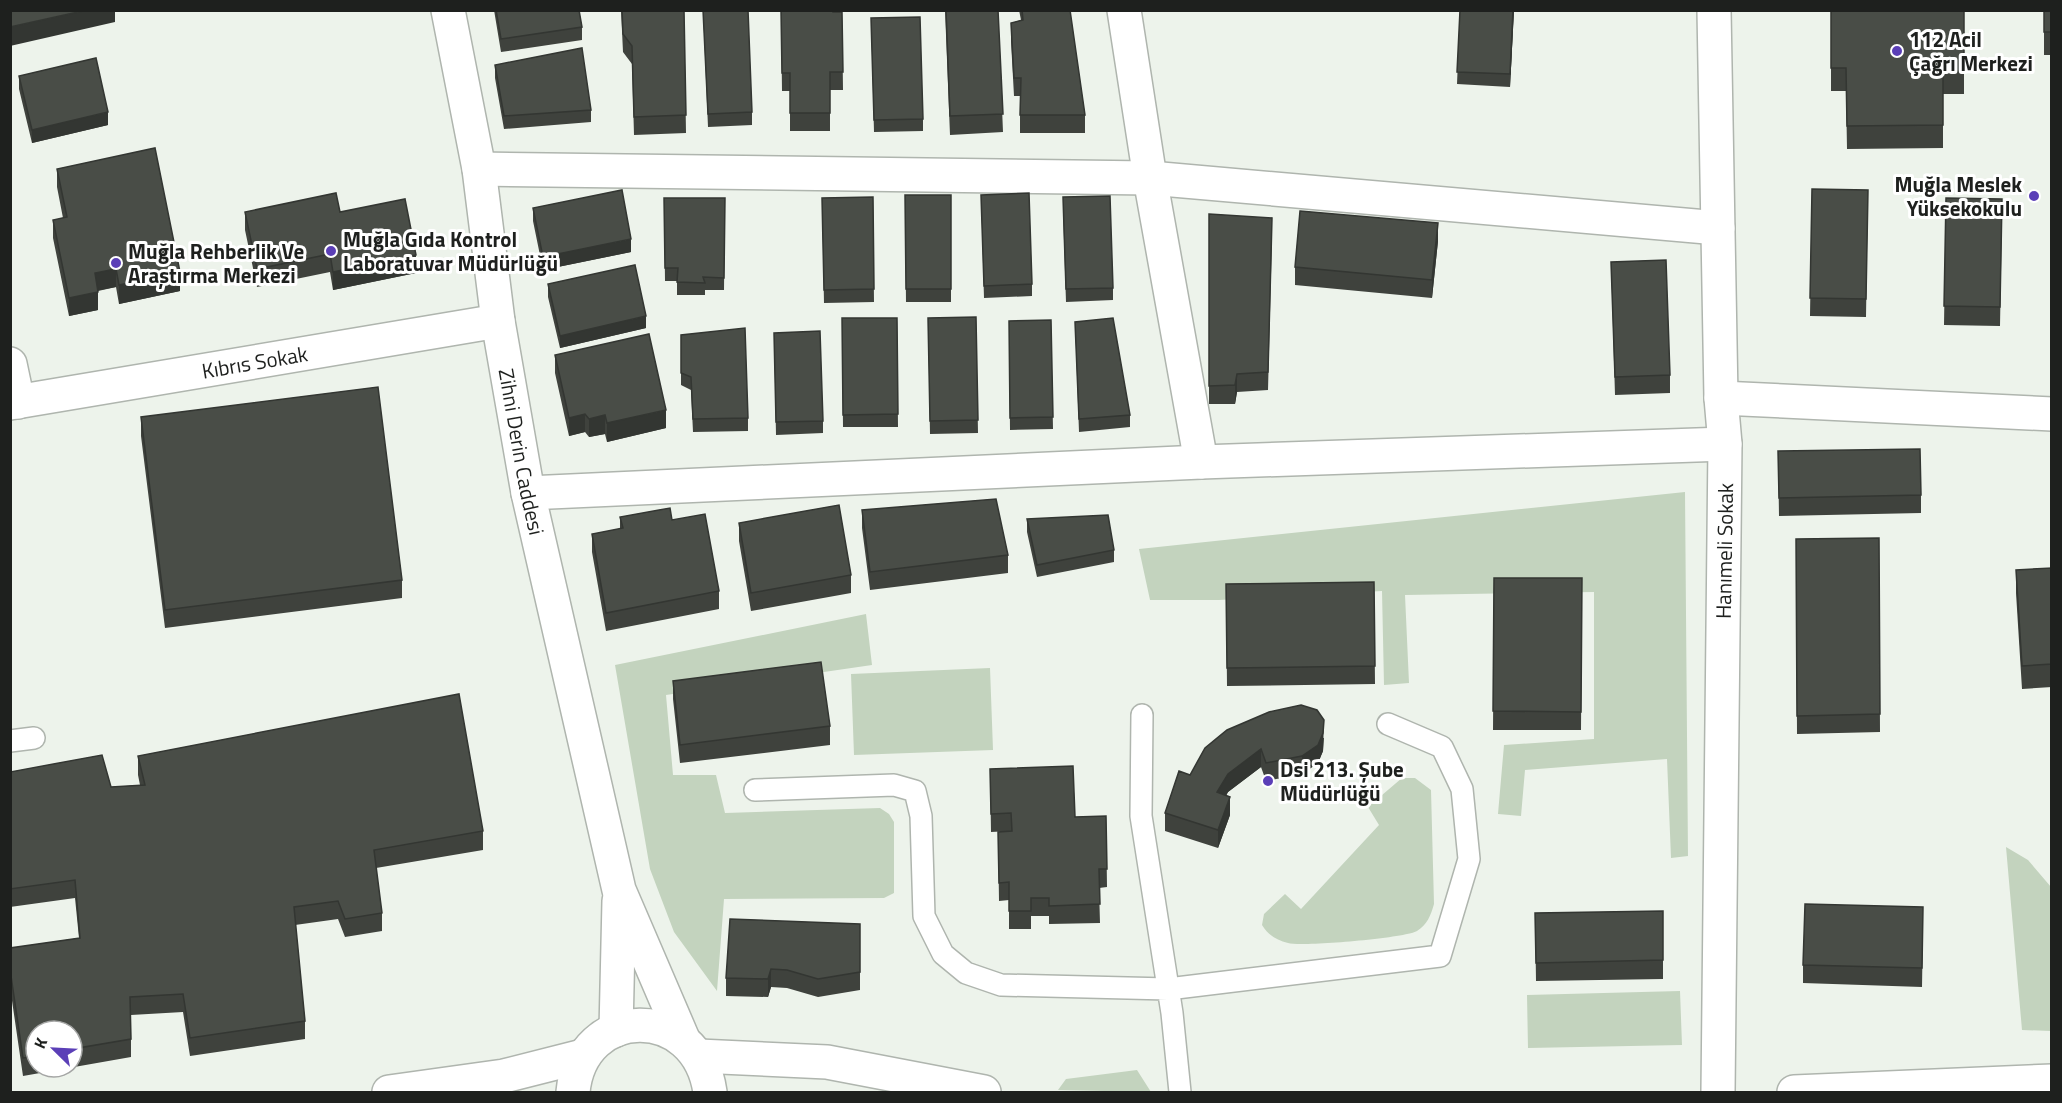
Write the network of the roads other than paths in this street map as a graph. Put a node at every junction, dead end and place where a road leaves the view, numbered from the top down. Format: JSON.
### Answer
{"nodes":[{"id":1,"x":448,"y":10,"type":"edge"},
{"id":2,"x":1124,"y":10,"type":"edge"},
{"id":3,"x":1714,"y":10,"type":"edge"},
{"id":4,"x":479,"y":169,"type":"junction"},
{"id":5,"x":1150,"y":178,"type":"junction"},
{"id":6,"x":1718,"y":228,"type":"junction"},
{"id":7,"x":498,"y":321,"type":"junction"},
{"id":8,"x":10,"y":364,"type":"edge"},
{"id":9,"x":1721,"y":398,"type":"junction"},
{"id":10,"x":14,"y":403,"type":"edge"},
{"id":11,"x":2052,"y":414,"type":"edge"},
{"id":12,"x":1725,"y":444,"type":"junction"},
{"id":13,"x":1200,"y":462,"type":"junction"},
{"id":14,"x":528,"y":493,"type":"junction"},
{"id":15,"x":1142,"y":715,"type":"dead end"},
{"id":16,"x":1388,"y":724,"type":"dead end"},
{"id":17,"x":34,"y":738,"type":"dead end"},
{"id":18,"x":10,"y":741,"type":"edge"},
{"id":19,"x":755,"y":790,"type":"dead end"},
{"id":20,"x":619,"y":890,"type":"junction"},
{"id":21,"x":1168,"y":989,"type":"junction"},
{"id":22,"x":616,"y":1030,"type":"junction"},
{"id":23,"x":691,"y":1047,"type":"junction"},
{"id":24,"x":583,"y":1056,"type":"junction"},
{"id":25,"x":2052,"y":1081,"type":"edge"},
{"id":26,"x":389,"y":1092,"type":"edge"},
{"id":27,"x":573,"y":1092,"type":"edge"},
{"id":28,"x":710,"y":1092,"type":"edge"},
{"id":29,"x":984,"y":1092,"type":"edge"},
{"id":30,"x":1180,"y":1092,"type":"edge"},
{"id":31,"x":1718,"y":1092,"type":"edge"},
{"id":32,"x":1794,"y":1092,"type":"edge"}],
"edges":[{"from":1,"to":4,"type":"street","name":"Zihni Derin Caddesi"},
{"from":2,"to":5,"type":"street"},
{"from":3,"to":6,"type":"street","name":"Hanımeli Sokak"},
{"from":4,"to":5,"type":"street"},
{"from":4,"to":7,"type":"street","name":"Zihni Derin Caddesi"},
{"from":5,"to":6,"type":"street"},
{"from":5,"to":13,"type":"street"},
{"from":6,"to":9,"type":"street","name":"Hanımeli Sokak"},
{"from":7,"to":10,"type":"street","name":"Kıbrıs Sokak"},
{"from":7,"to":14,"type":"street","name":"Zihni Derin Caddesi"},
{"from":8,"to":10,"type":"street"},
{"from":9,"to":11,"type":"street"},
{"from":9,"to":12,"type":"street","name":"Hanımeli Sokak"},
{"from":12,"to":13,"type":"street"},
{"from":12,"to":31,"type":"street","name":"Hanımeli Sokak"},
{"from":13,"to":14,"type":"street"},
{"from":14,"to":20,"type":"street","name":"Zihni Derin Caddesi"},
{"from":15,"to":21,"type":"lane"},
{"from":16,"to":21,"type":"lane"},
{"from":17,"to":18,"type":"lane"},
{"from":19,"to":21,"type":"lane"},
{"from":20,"to":22,"type":"street"},
{"from":20,"to":23,"type":"street"},
{"from":21,"to":30,"type":"lane"},
{"from":22,"to":23,"type":"street"},
{"from":22,"to":24,"type":"street"},
{"from":23,"to":28,"type":"street"},
{"from":23,"to":29,"type":"street"},
{"from":24,"to":26,"type":"street"},
{"from":24,"to":27,"type":"street"},
{"from":25,"to":32,"type":"street"}]}
